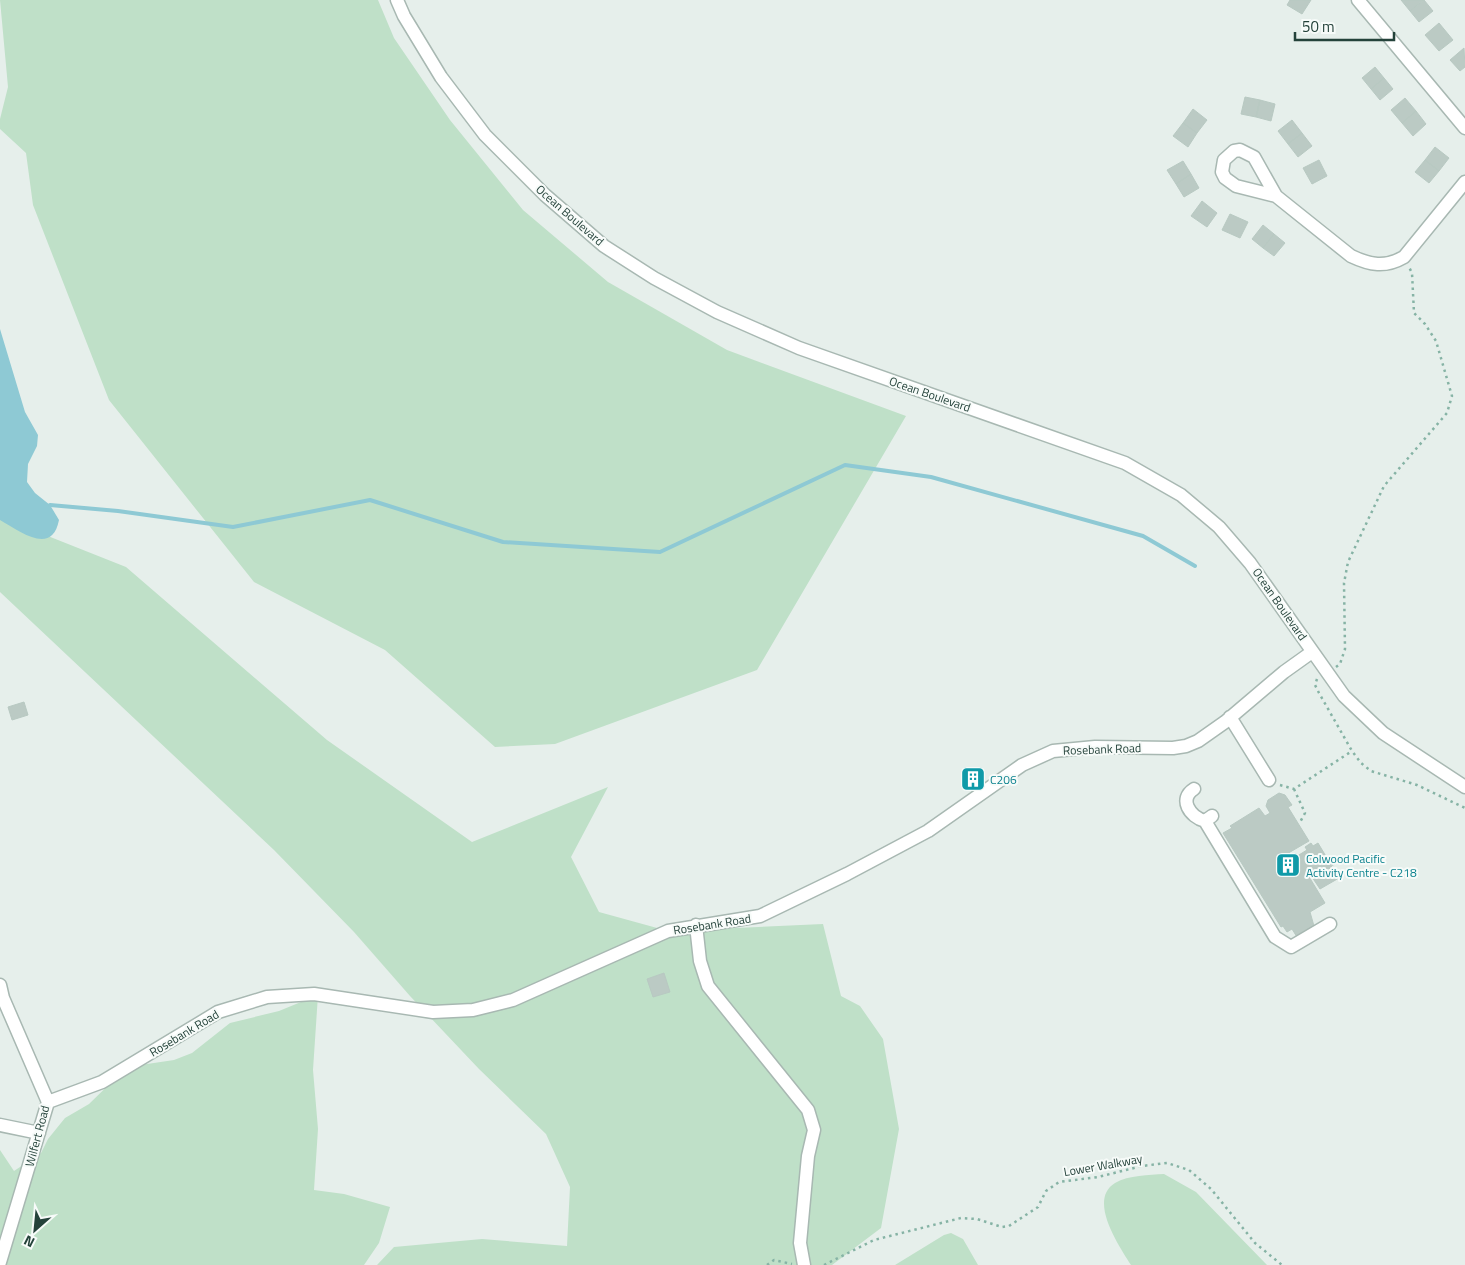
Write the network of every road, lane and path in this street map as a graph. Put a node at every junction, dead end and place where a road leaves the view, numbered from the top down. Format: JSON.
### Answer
{"nodes":[{"id":1,"x":397,"y":0,"type":"edge"},
{"id":2,"x":1358,"y":0,"type":"edge"},
{"id":3,"x":1465,"y":128,"type":"edge"},
{"id":4,"x":1465,"y":182,"type":"edge"},
{"id":5,"x":1276,"y":196,"type":"dead end"},
{"id":6,"x":1404,"y":257,"type":"junction"},
{"id":7,"x":1312,"y":652,"type":"junction"},
{"id":8,"x":1327,"y":673,"type":"junction"},
{"id":9,"x":1230,"y":717,"type":"junction"},
{"id":10,"x":1352,"y":752,"type":"junction"},
{"id":11,"x":1269,"y":780,"type":"joint"},
{"id":12,"x":1465,"y":787,"type":"edge"},
{"id":13,"x":1194,"y":789,"type":"dead end"},
{"id":14,"x":1294,"y":789,"type":"junction"},
{"id":15,"x":1465,"y":808,"type":"edge"},
{"id":16,"x":1299,"y":824,"type":"dead end"},
{"id":17,"x":1330,"y":924,"type":"dead end"},
{"id":18,"x":696,"y":925,"type":"junction"},
{"id":19,"x":0,"y":985,"type":"edge"},
{"id":20,"x":48,"y":1102,"type":"junction"},
{"id":21,"x":0,"y":1125,"type":"edge"},
{"id":22,"x":39,"y":1133,"type":"junction"},
{"id":23,"x":0,"y":1262,"type":"edge"},
{"id":24,"x":767,"y":1265,"type":"edge"},
{"id":25,"x":796,"y":1265,"type":"edge"},
{"id":26,"x":804,"y":1265,"type":"edge"},
{"id":27,"x":824,"y":1265,"type":"edge"},
{"id":28,"x":1282,"y":1265,"type":"edge"}],
"edges":[{"from":1,"to":7,"type":"street","name":"Ocean Boulevard"},
{"from":2,"to":3,"type":"street"},
{"from":4,"to":6,"type":"street"},
{"from":5,"to":6,"type":"street"},
{"from":6,"to":8,"type":"path"},
{"from":7,"to":8,"type":"street","name":"Ocean Boulevard"},
{"from":7,"to":9,"type":"street","name":"Rosebank Road"},
{"from":8,"to":10,"type":"path"},
{"from":8,"to":12,"type":"street","name":"Ocean Boulevard"},
{"from":9,"to":11,"type":"street"},
{"from":9,"to":18,"type":"street","name":"Rosebank Road"},
{"from":10,"to":14,"type":"path"},
{"from":10,"to":15,"type":"path"},
{"from":11,"to":14,"type":"path"},
{"from":13,"to":17,"type":"street"},
{"from":14,"to":16,"type":"path"},
{"from":18,"to":20,"type":"street","name":"Rosebank Road"},
{"from":18,"to":26,"type":"street"},
{"from":19,"to":20,"type":"street","name":"Wilfert Road"},
{"from":20,"to":22,"type":"street","name":"Wilfert Road"},
{"from":21,"to":22,"type":"street"},
{"from":22,"to":23,"type":"street","name":"Wilfert Road"},
{"from":24,"to":25,"type":"path"},
{"from":27,"to":28,"type":"path","name":"Lower Walkway"}]}
